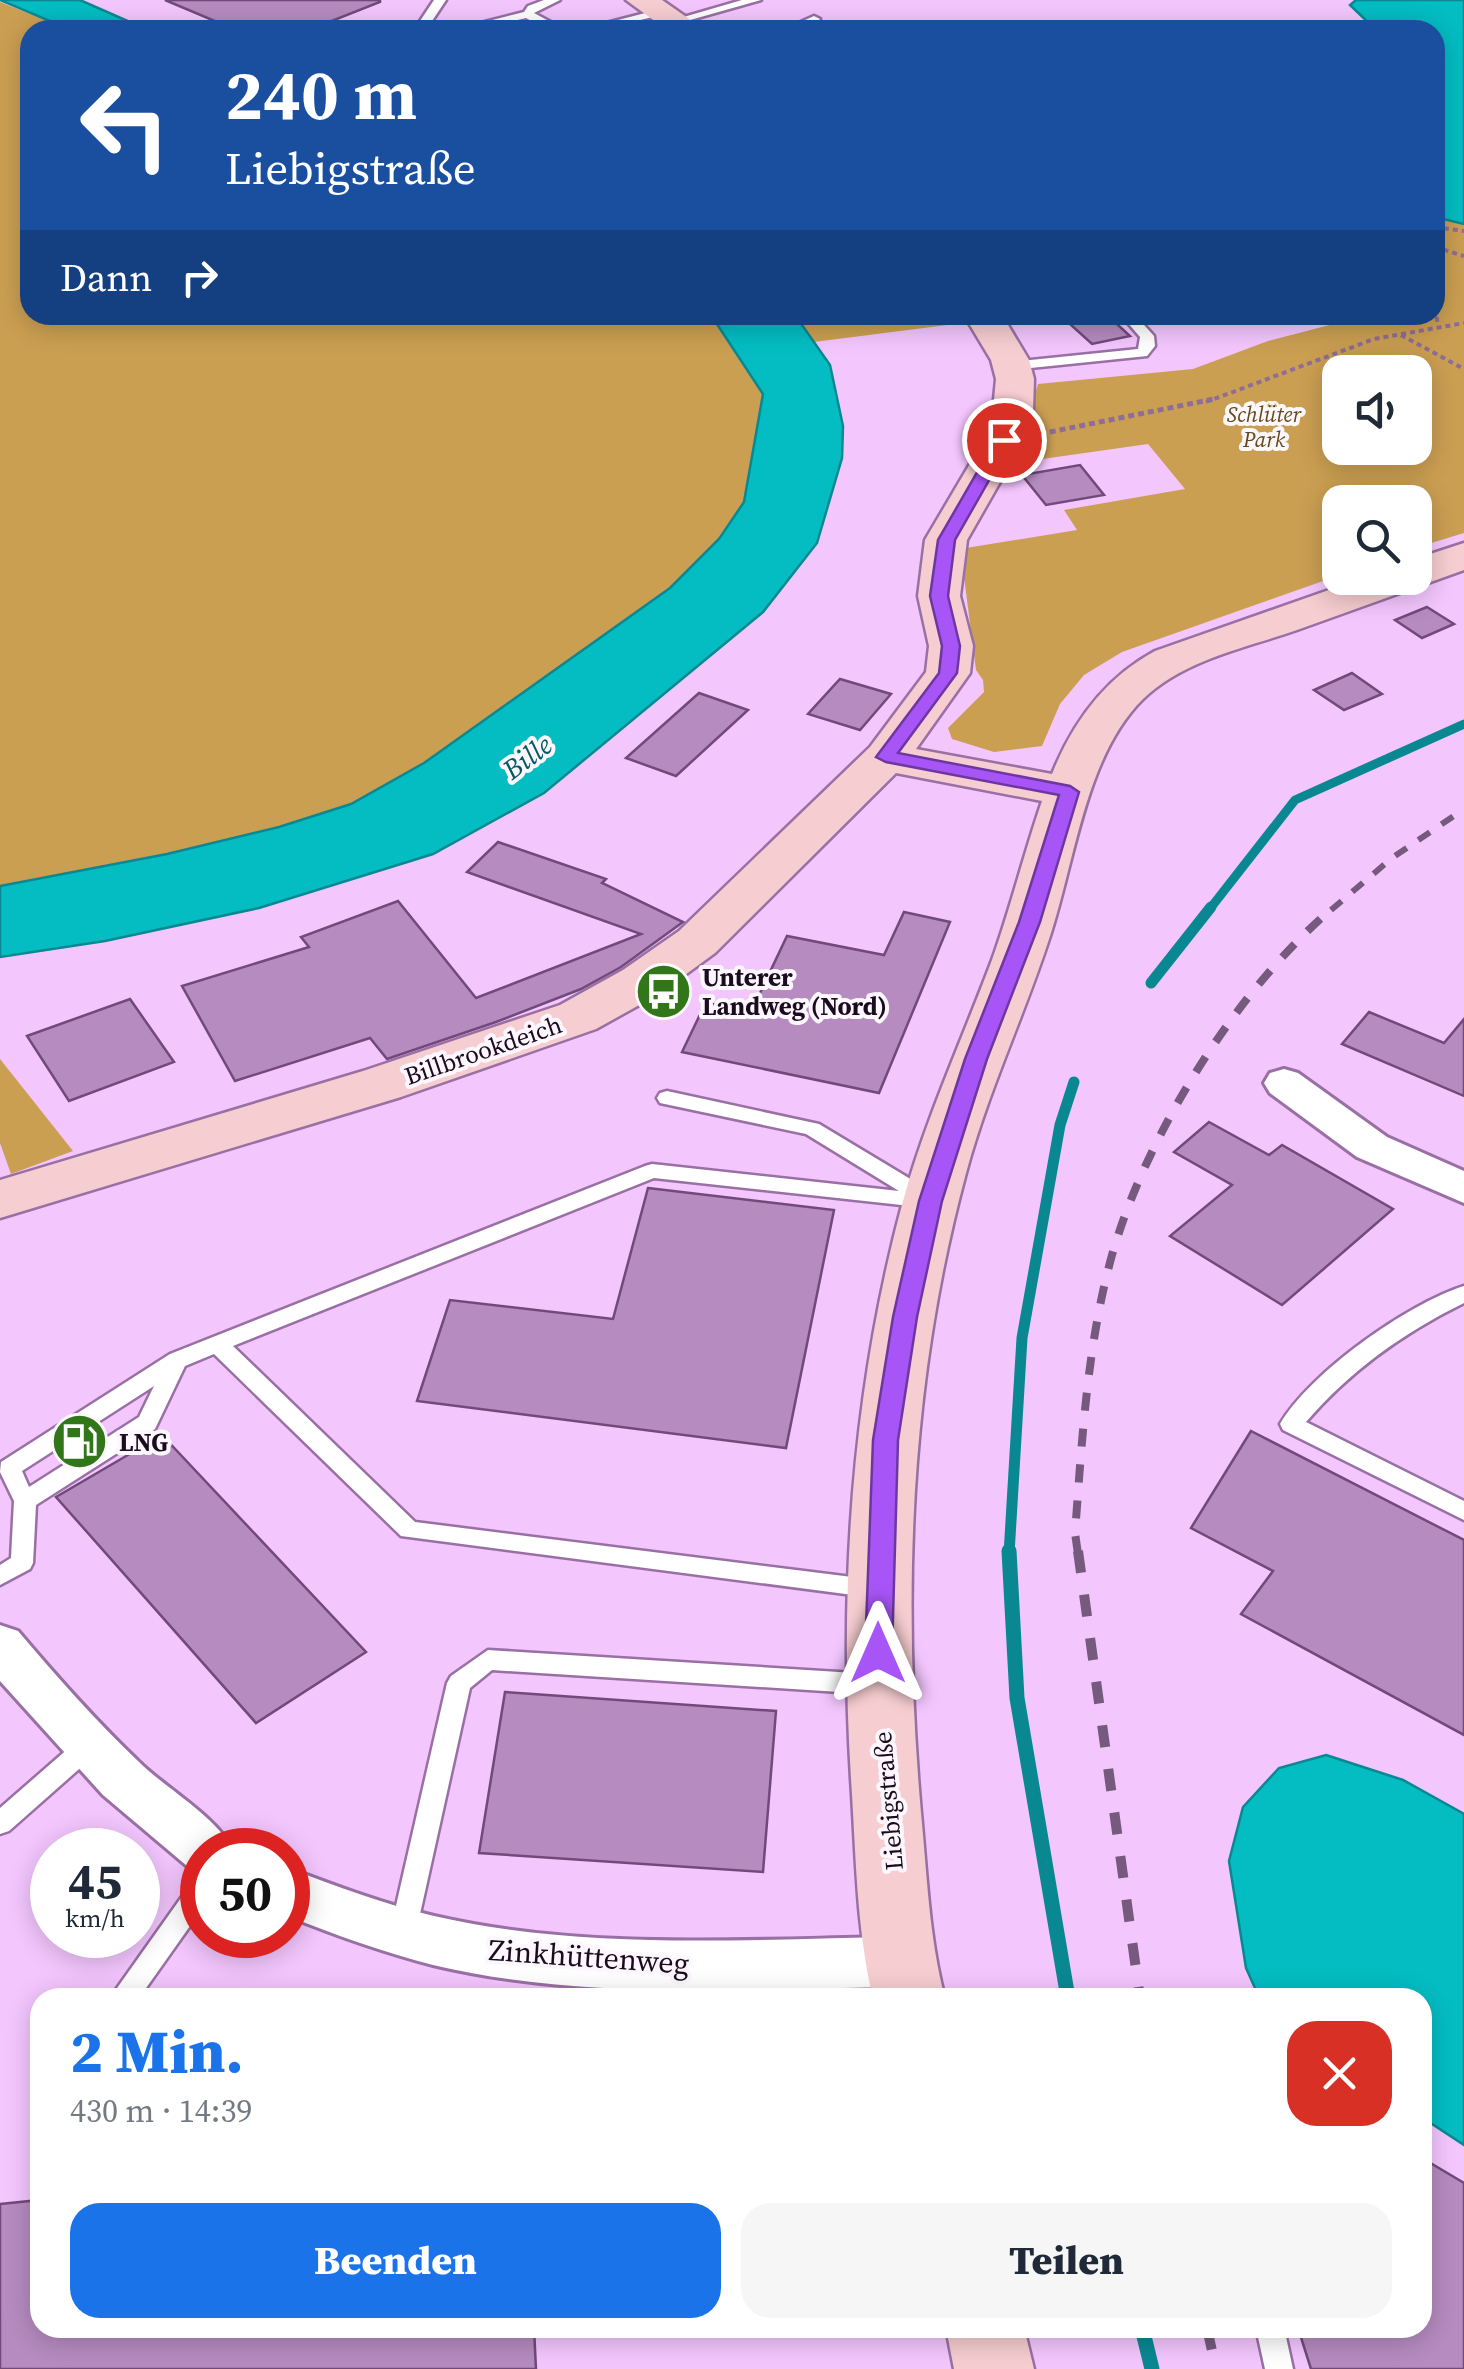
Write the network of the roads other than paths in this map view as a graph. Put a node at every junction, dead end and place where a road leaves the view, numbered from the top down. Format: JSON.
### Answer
{"nodes":[{"id":1,"x":554,"y":0,"type":"edge"},
{"id":2,"x":756,"y":0,"type":"edge"},
{"id":3,"x":528,"y":14,"type":"junction"},
{"id":4,"x":667,"y":16,"type":"edge"},
{"id":5,"x":502,"y":20,"type":"edge"},
{"id":6,"x":539,"y":20,"type":"edge"},
{"id":7,"x":988,"y":325,"type":"edge"},
{"id":8,"x":1137,"y":325,"type":"edge"},
{"id":9,"x":1012,"y":366,"type":"junction"},
{"id":10,"x":1464,"y":556,"type":"edge"},
{"id":11,"x":1432,"y":567,"type":"edge"},
{"id":12,"x":1354,"y":595,"type":"edge"},
{"id":13,"x":886,"y":757,"type":"junction"},
{"id":14,"x":1070,"y":792,"type":"junction"},
{"id":15,"x":1284,"y":1083,"type":"dead end"},
{"id":16,"x":668,"y":1098,"type":"dead end"},
{"id":17,"x":1464,"y":1188,"type":"edge"},
{"id":18,"x":0,"y":1199,"type":"edge"},
{"id":19,"x":931,"y":1201,"type":"junction"},
{"id":20,"x":1464,"y":1294,"type":"edge"},
{"id":21,"x":217,"y":1344,"type":"junction"},
{"id":22,"x":178,"y":1360,"type":"junction"},
{"id":23,"x":25,"y":1500,"type":"junction"},
{"id":24,"x":1464,"y":1511,"type":"edge"},
{"id":25,"x":0,"y":1576,"type":"edge"},
{"id":26,"x":878,"y":1589,"type":"junction"},
{"id":27,"x":0,"y":1645,"type":"edge"},
{"id":28,"x":878,"y":1685,"type":"junction"},
{"id":29,"x":87,"y":1747,"type":"junction"},
{"id":30,"x":0,"y":1824,"type":"edge"},
{"id":31,"x":180,"y":1831,"type":"edge"},
{"id":32,"x":310,"y":1900,"type":"edge"},
{"id":33,"x":180,"y":1919,"type":"edge"},
{"id":34,"x":402,"y":1936,"type":"junction"},
{"id":35,"x":904,"y":1980,"type":"edge"},
{"id":36,"x":642,"y":1982,"type":"edge"},
{"id":37,"x":130,"y":1988,"type":"edge"},
{"id":38,"x":986,"y":2338,"type":"edge"},
{"id":39,"x":1272,"y":2338,"type":"edge"},
{"id":40,"x":994,"y":2369,"type":"edge"},
{"id":41,"x":1280,"y":2369,"type":"edge"}],
"edges":[{"from":1,"to":3,"type":"lane"},
{"from":2,"to":4,"type":"lane"},
{"from":3,"to":5,"type":"lane"},
{"from":3,"to":6,"type":"lane"},
{"from":7,"to":9,"type":"street"},
{"from":8,"to":9,"type":"lane"},
{"from":9,"to":13,"type":"street","name":"Billbrookdeich"},
{"from":10,"to":11,"type":"street"},
{"from":12,"to":14,"type":"street","name":"Liebigstraße"},
{"from":13,"to":14,"type":"street"},
{"from":13,"to":18,"type":"street","name":"Billbrookdeich"},
{"from":14,"to":19,"type":"street","name":"Liebigstraße"},
{"from":15,"to":17,"type":"street"},
{"from":16,"to":19,"type":"lane"},
{"from":19,"to":21,"type":"lane"},
{"from":19,"to":26,"type":"street","name":"Liebigstraße"},
{"from":20,"to":24,"type":"lane"},
{"from":21,"to":22,"type":"lane"},
{"from":21,"to":26,"type":"lane"},
{"from":22,"to":23,"type":"lane"},
{"from":22,"to":23,"type":"lane"},
{"from":23,"to":25,"type":"lane"},
{"from":26,"to":28,"type":"street","name":"Liebigstraße"},
{"from":27,"to":29,"type":"street"},
{"from":28,"to":34,"type":"lane"},
{"from":28,"to":35,"type":"street","name":"Liebigstraße"},
{"from":29,"to":30,"type":"lane"},
{"from":29,"to":31,"type":"street"},
{"from":32,"to":34,"type":"street","name":"Zinkhüttenweg"},
{"from":33,"to":37,"type":"lane"},
{"from":34,"to":36,"type":"street","name":"Zinkhüttenweg"},
{"from":35,"to":36,"type":"street","name":"Zinkhüttenweg"},
{"from":38,"to":40,"type":"street"},
{"from":39,"to":41,"type":"lane"}]}
